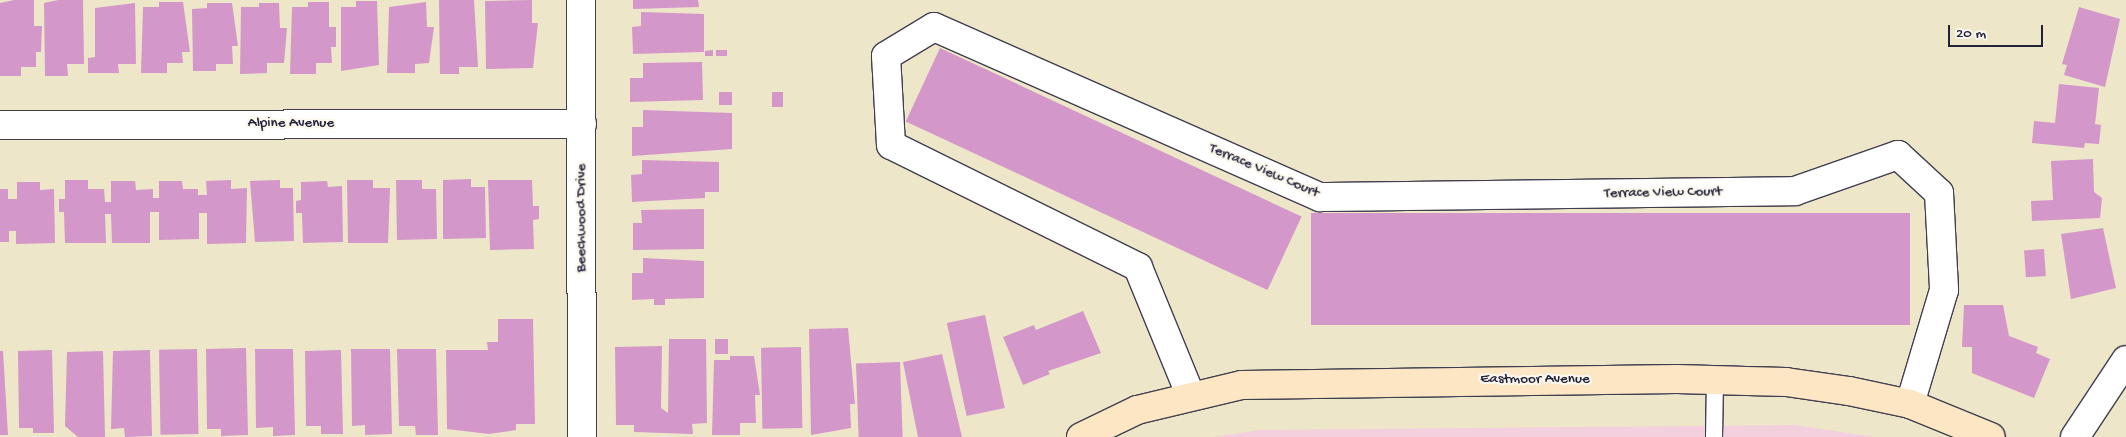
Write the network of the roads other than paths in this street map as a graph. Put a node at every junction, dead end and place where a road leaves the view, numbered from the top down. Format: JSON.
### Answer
{"nodes":[{"id":1,"x":581,"y":0,"type":"edge"},
{"id":2,"x":582,"y":124,"type":"junction"},
{"id":3,"x":0,"y":125,"type":"edge"},
{"id":4,"x":2126,"y":360,"type":"edge"},
{"id":5,"x":1715,"y":379,"type":"junction"},
{"id":6,"x":1190,"y":394,"type":"junction"},
{"id":7,"x":1910,"y":404,"type":"junction"},
{"id":8,"x":582,"y":437,"type":"edge"},
{"id":9,"x":1081,"y":437,"type":"edge"},
{"id":10,"x":1714,"y":437,"type":"edge"},
{"id":11,"x":1990,"y":437,"type":"edge"},
{"id":12,"x":2075,"y":437,"type":"edge"}],
"edges":[{"from":1,"to":2,"type":"street","name":"Beechwood Drive"},
{"from":2,"to":3,"type":"street","name":"Alpine Avenue"},
{"from":2,"to":8,"type":"street","name":"Beechwood Drive"},
{"from":4,"to":12,"type":"street"},
{"from":5,"to":6,"type":"street","name":"Eastmoor Avenue"},
{"from":5,"to":7,"type":"street","name":"Eastmoor Avenue"},
{"from":5,"to":10,"type":"lane"},
{"from":6,"to":7,"type":"street","name":"Terrace View Court"},
{"from":6,"to":9,"type":"street","name":"Eastmoor Avenue"},
{"from":7,"to":11,"type":"street","name":"Eastmoor Avenue"}]}
